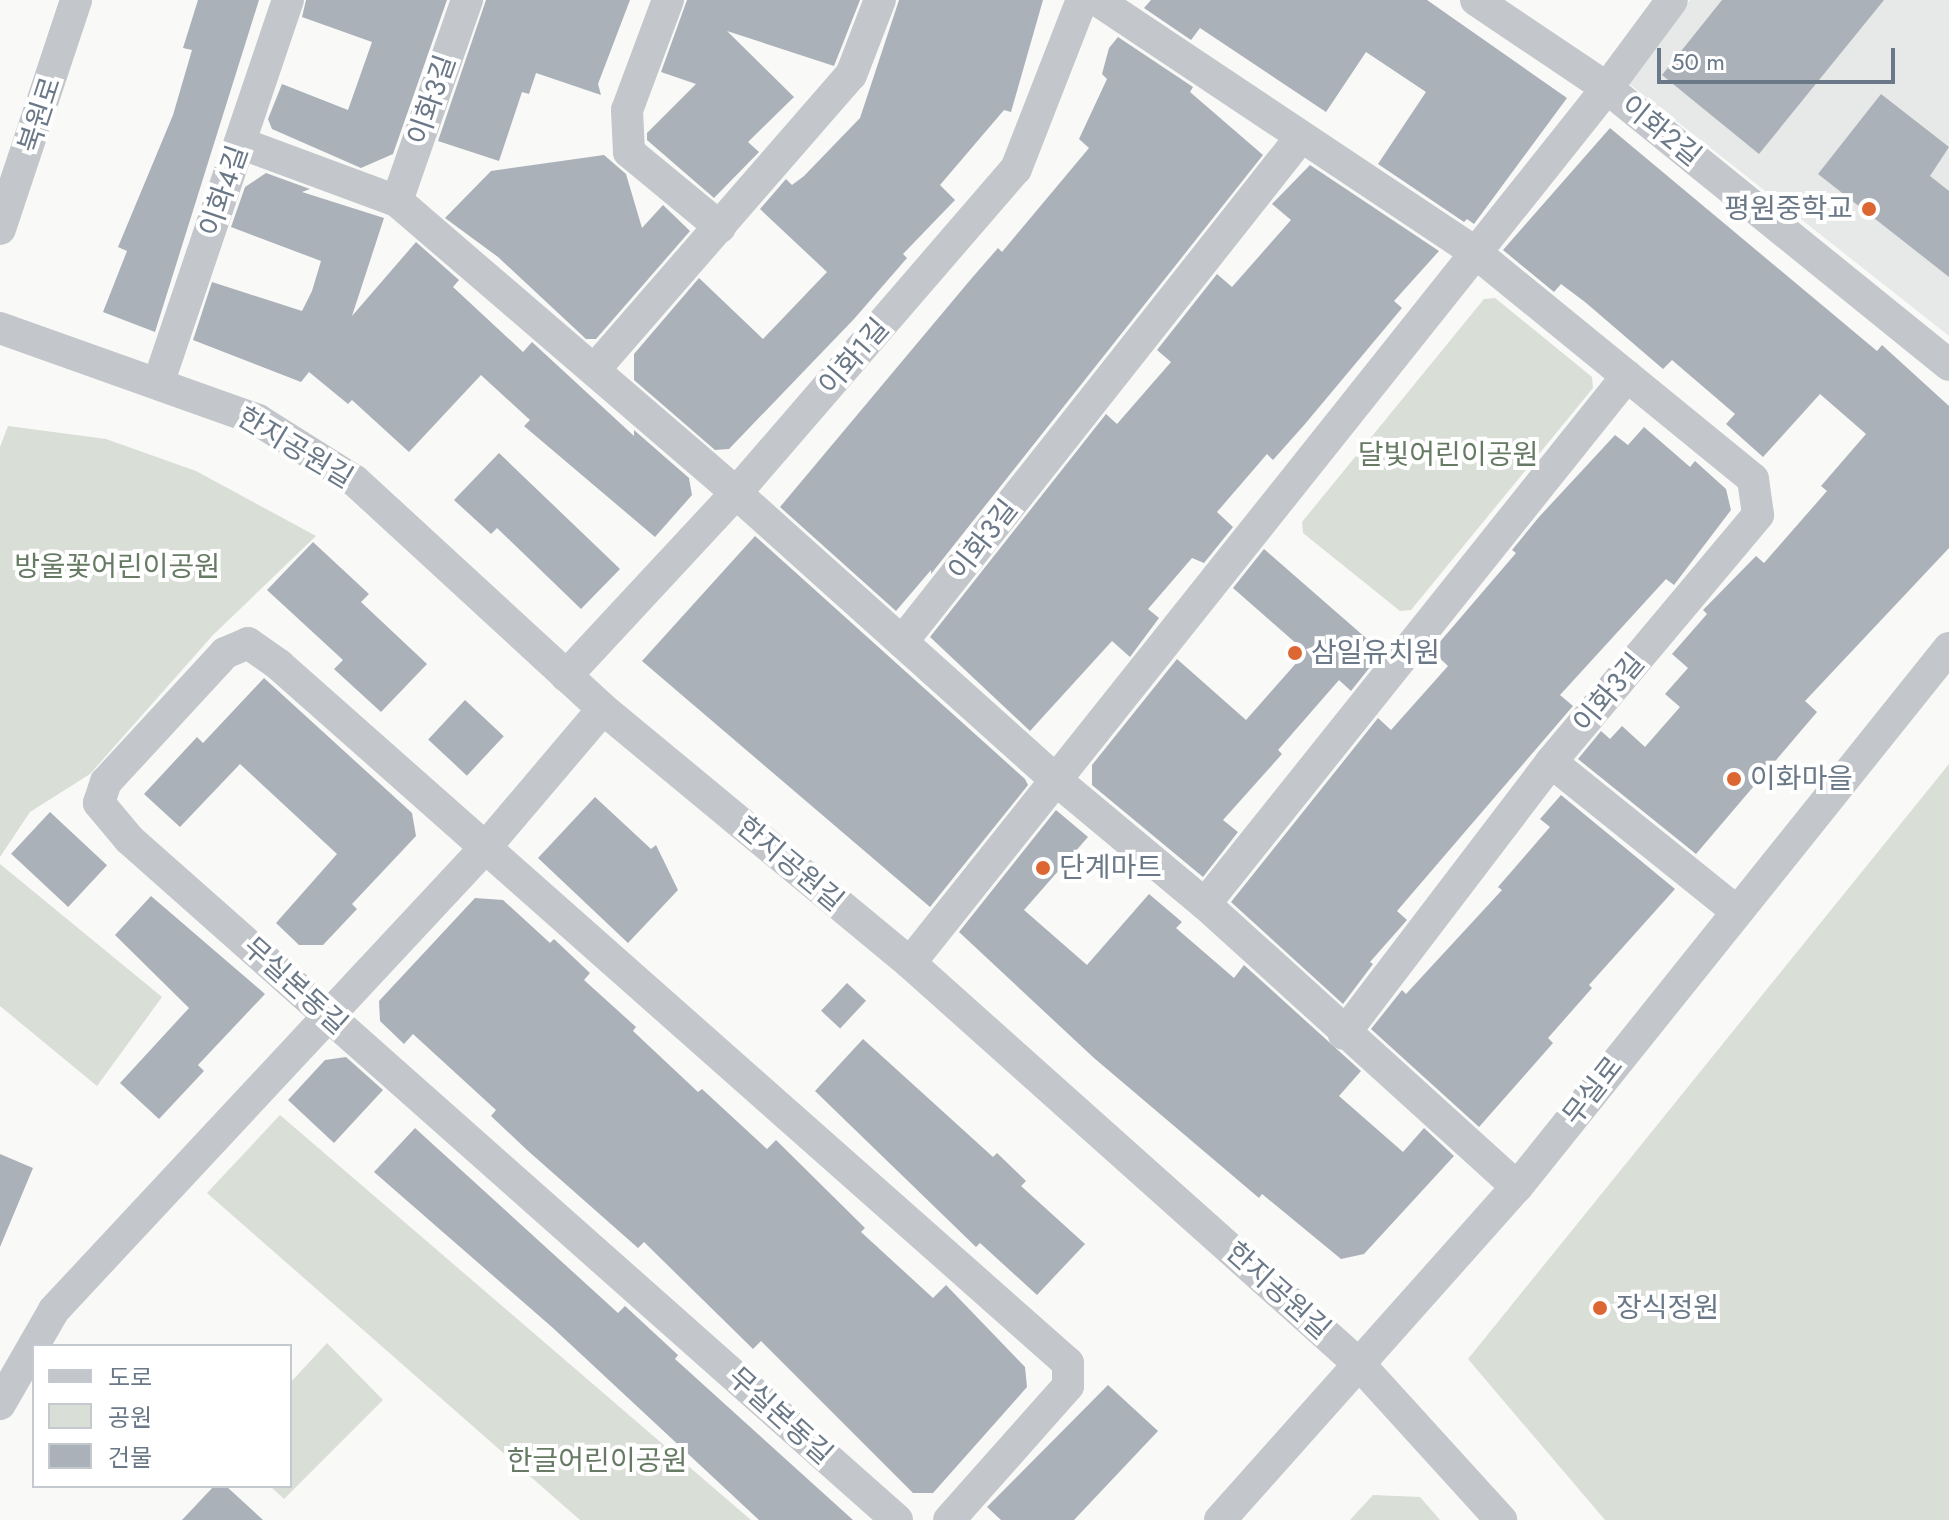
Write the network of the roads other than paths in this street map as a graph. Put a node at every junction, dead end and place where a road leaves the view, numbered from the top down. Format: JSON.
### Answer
{"nodes":[{"id":1,"x":76,"y":0,"type":"edge"},
{"id":2,"x":288,"y":0,"type":"edge"},
{"id":3,"x":467,"y":0,"type":"edge"},
{"id":4,"x":668,"y":0,"type":"edge"},
{"id":5,"x":880,"y":0,"type":"edge"},
{"id":6,"x":1082,"y":0,"type":"edge"},
{"id":7,"x":1097,"y":0,"type":"edge"},
{"id":8,"x":1476,"y":0,"type":"edge"},
{"id":9,"x":1672,"y":0,"type":"edge"},
{"id":10,"x":1607,"y":88,"type":"junction"},
{"id":11,"x":1301,"y":137,"type":"junction"},
{"id":12,"x":240,"y":143,"type":"junction"},
{"id":13,"x":397,"y":201,"type":"junction"},
{"id":14,"x":720,"y":227,"type":"junction"},
{"id":15,"x":0,"y":229,"type":"edge"},
{"id":16,"x":1476,"y":253,"type":"junction"},
{"id":17,"x":0,"y":328,"type":"edge"},
{"id":18,"x":1949,"y":365,"type":"edge"},
{"id":19,"x":595,"y":369,"type":"junction"},
{"id":20,"x":1627,"y":376,"type":"junction"},
{"id":21,"x":159,"y":381,"type":"junction"},
{"id":22,"x":736,"y":493,"type":"junction"},
{"id":23,"x":902,"y":642,"type":"junction"},
{"id":24,"x":1949,"y":648,"type":"edge"},
{"id":25,"x":566,"y":676,"type":"junction"},
{"id":26,"x":603,"y":709,"type":"junction"},
{"id":27,"x":1551,"y":762,"type":"junction"},
{"id":28,"x":1056,"y":780,"type":"junction"},
{"id":29,"x":485,"y":848,"type":"junction"},
{"id":30,"x":1205,"y":904,"type":"junction"},
{"id":31,"x":1736,"y":911,"type":"junction"},
{"id":32,"x":910,"y":963,"type":"junction"},
{"id":33,"x":326,"y":1014,"type":"junction"},
{"id":34,"x":1344,"y":1034,"type":"junction"},
{"id":35,"x":1517,"y":1187,"type":"junction"},
{"id":36,"x":34,"y":1344,"type":"edge"},
{"id":37,"x":32,"y":1348,"type":"edge"},
{"id":38,"x":1360,"y":1365,"type":"junction"},
{"id":39,"x":0,"y":1404,"type":"edge"},
{"id":40,"x":897,"y":1520,"type":"edge"},
{"id":41,"x":949,"y":1520,"type":"edge"},
{"id":42,"x":1220,"y":1520,"type":"edge"},
{"id":43,"x":1501,"y":1520,"type":"edge"}],
"edges":[{"from":1,"to":15,"type":"street","name":"북원로"},
{"from":2,"to":12,"type":"street","name":"이화4길"},
{"from":3,"to":13,"type":"street","name":"이화3길"},
{"from":4,"to":14,"type":"street"},
{"from":5,"to":14,"type":"street"},
{"from":6,"to":22,"type":"street","name":"이화1길"},
{"from":7,"to":11,"type":"street","name":"이화3길"},
{"from":8,"to":10,"type":"street","name":"이화2길"},
{"from":9,"to":10,"type":"street"},
{"from":10,"to":16,"type":"street"},
{"from":10,"to":18,"type":"street","name":"이화2길"},
{"from":11,"to":16,"type":"street","name":"이화3길"},
{"from":11,"to":23,"type":"street","name":"이화3길"},
{"from":12,"to":13,"type":"street"},
{"from":12,"to":21,"type":"street","name":"이화4길"},
{"from":13,"to":19,"type":"street"},
{"from":14,"to":19,"type":"street"},
{"from":16,"to":20,"type":"street","name":"이화3길"},
{"from":16,"to":28,"type":"street"},
{"from":17,"to":21,"type":"street","name":"한지공원길"},
{"from":19,"to":22,"type":"street"},
{"from":20,"to":27,"type":"street","name":"이화3길"},
{"from":20,"to":30,"type":"street"},
{"from":21,"to":25,"type":"street","name":"한지공원길"},
{"from":22,"to":23,"type":"street"},
{"from":22,"to":25,"type":"street","name":"이화1길"},
{"from":23,"to":28,"type":"street"},
{"from":24,"to":31,"type":"street","name":"무실로"},
{"from":25,"to":26,"type":"street","name":"한지공원길"},
{"from":26,"to":29,"type":"street"},
{"from":26,"to":32,"type":"street","name":"한지공원길"},
{"from":27,"to":31,"type":"street"},
{"from":27,"to":34,"type":"street","name":"이화3길"},
{"from":28,"to":30,"type":"street"},
{"from":28,"to":32,"type":"street"},
{"from":29,"to":33,"type":"street"},
{"from":29,"to":33,"type":"street","name":"무실본동길"},
{"from":29,"to":41,"type":"street","name":"무실본동길"},
{"from":30,"to":34,"type":"street"},
{"from":31,"to":35,"type":"street","name":"무실로"},
{"from":32,"to":38,"type":"street","name":"한지공원길"},
{"from":33,"to":36,"type":"street"},
{"from":33,"to":40,"type":"street","name":"무실본동길"},
{"from":34,"to":35,"type":"street"},
{"from":35,"to":38,"type":"street","name":"무실로"},
{"from":37,"to":39,"type":"street"},
{"from":38,"to":42,"type":"street","name":"무실로"},
{"from":38,"to":43,"type":"street","name":"한지공원길"}]}
